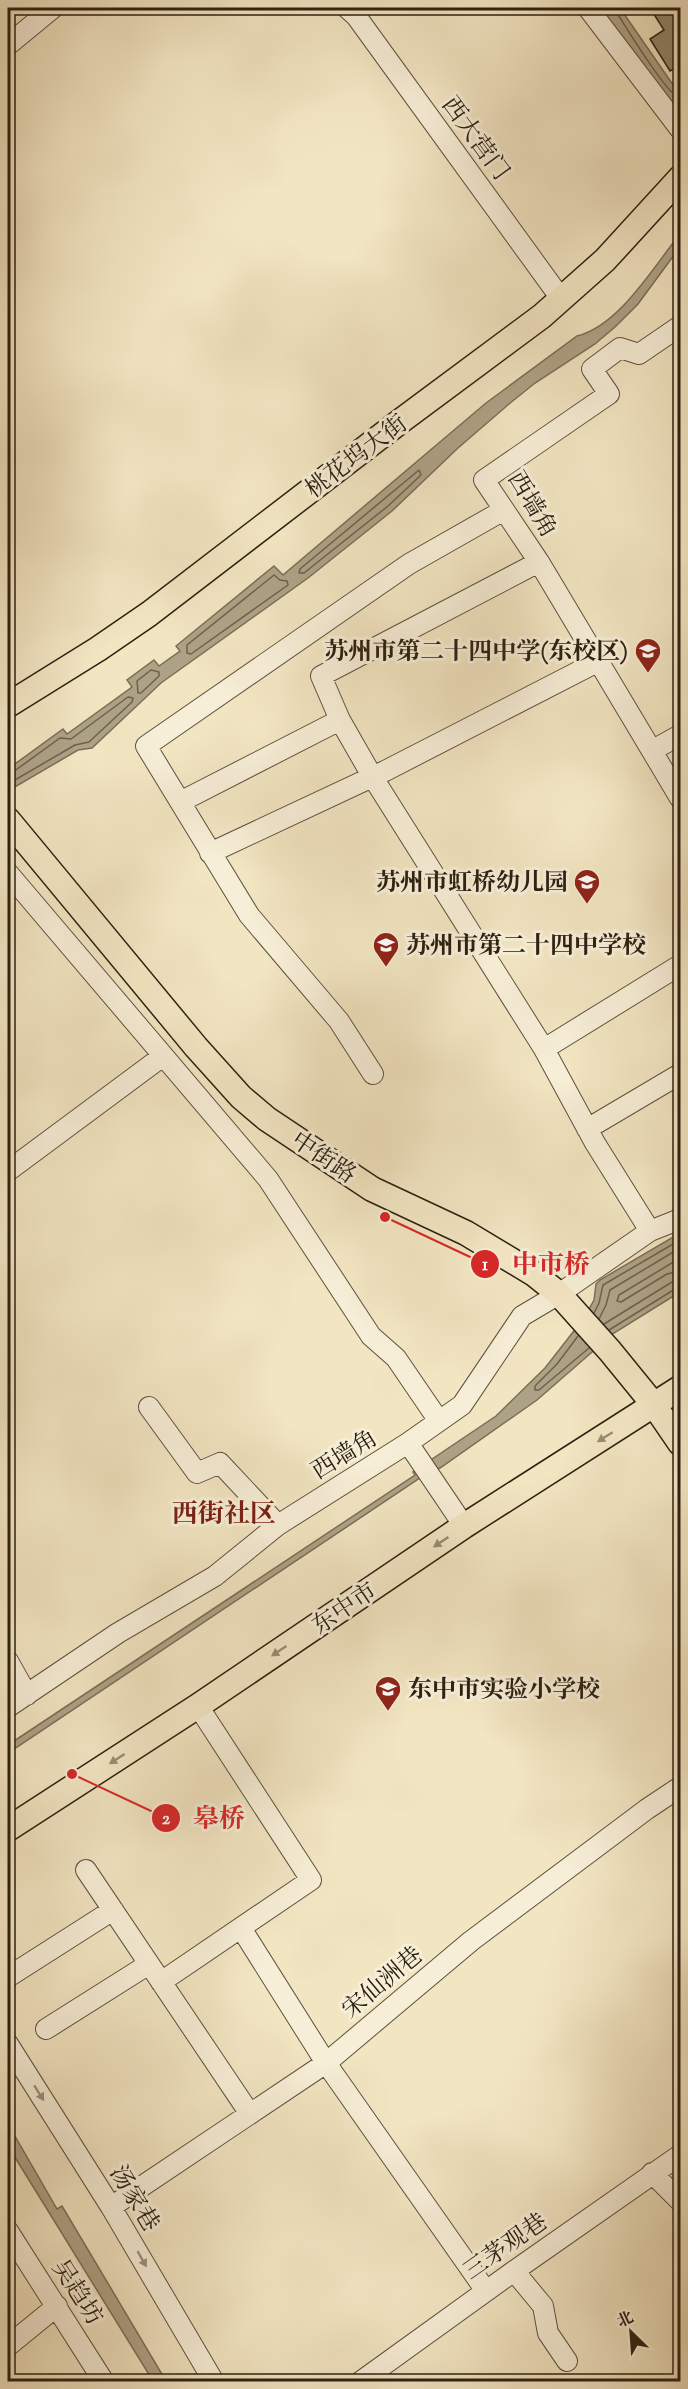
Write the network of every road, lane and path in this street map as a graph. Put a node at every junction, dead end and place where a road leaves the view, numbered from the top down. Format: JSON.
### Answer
{"nodes":[{"id":1,"x":53,"y":8,"type":"edge"},
{"id":2,"x":347,"y":8,"type":"edge"},
{"id":3,"x":588,"y":8,"type":"edge"},
{"id":4,"x":8,"y":45,"type":"edge"},
{"id":5,"x":681,"y":129,"type":"edge"},
{"id":6,"x":681,"y":178,"type":"edge"},
{"id":7,"x":562,"y":300,"type":"junction"},
{"id":8,"x":681,"y":326,"type":"edge"},
{"id":9,"x":504,"y":510,"type":"junction"},
{"id":10,"x":539,"y":562,"type":"junction"},
{"id":11,"x":599,"y":661,"type":"junction"},
{"id":12,"x":8,"y":705,"type":"edge"},
{"id":13,"x":340,"y":720,"type":"junction"},
{"id":14,"x":681,"y":735,"type":"edge"},
{"id":15,"x":653,"y":750,"type":"junction"},
{"id":16,"x":372,"y":776,"type":"junction"},
{"id":17,"x":681,"y":798,"type":"edge"},
{"id":18,"x":180,"y":802,"type":"junction"},
{"id":19,"x":8,"y":820,"type":"edge"},
{"id":20,"x":210,"y":852,"type":"junction"},
{"id":21,"x":36,"y":855,"type":"junction"},
{"id":22,"x":11,"y":876,"type":"edge"},
{"id":23,"x":681,"y":965,"type":"edge"},
{"id":24,"x":544,"y":1049,"type":"junction"},
{"id":25,"x":163,"y":1056,"type":"junction"},
{"id":26,"x":373,"y":1074,"type":"dead end"},
{"id":27,"x":681,"y":1074,"type":"edge"},
{"id":28,"x":587,"y":1129,"type":"junction"},
{"id":29,"x":8,"y":1171,"type":"edge"},
{"id":30,"x":681,"y":1219,"type":"edge"},
{"id":31,"x":650,"y":1231,"type":"junction"},
{"id":32,"x":566,"y":1301,"type":"junction"},
{"id":33,"x":681,"y":1388,"type":"edge"},
{"id":34,"x":654,"y":1405,"type":"junction"},
{"id":35,"x":149,"y":1407,"type":"dead end"},
{"id":36,"x":439,"y":1421,"type":"junction"},
{"id":37,"x":681,"y":1443,"type":"edge"},
{"id":38,"x":412,"y":1450,"type":"junction"},
{"id":39,"x":278,"y":1525,"type":"junction"},
{"id":40,"x":464,"y":1526,"type":"junction"},
{"id":41,"x":8,"y":1661,"type":"edge"},
{"id":42,"x":27,"y":1695,"type":"junction"},
{"id":43,"x":198,"y":1706,"type":"junction"},
{"id":44,"x":8,"y":1707,"type":"edge"},
{"id":45,"x":681,"y":1787,"type":"edge"},
{"id":46,"x":8,"y":1829,"type":"edge"},
{"id":47,"x":86,"y":1870,"type":"dead end"},
{"id":48,"x":113,"y":1911,"type":"junction"},
{"id":49,"x":242,"y":1928,"type":"junction"},
{"id":50,"x":149,"y":1964,"type":"junction"},
{"id":51,"x":8,"y":1977,"type":"edge"},
{"id":52,"x":161,"y":1982,"type":"junction"},
{"id":53,"x":46,"y":2029,"type":"dead end"},
{"id":54,"x":8,"y":2044,"type":"edge"},
{"id":55,"x":326,"y":2063,"type":"junction"},
{"id":56,"x":250,"y":2114,"type":"junction"},
{"id":57,"x":681,"y":2155,"type":"edge"},
{"id":58,"x":652,"y":2173,"type":"junction"},
{"id":59,"x":681,"y":2201,"type":"edge"},
{"id":60,"x":111,"y":2207,"type":"junction"},
{"id":61,"x":8,"y":2230,"type":"edge"},
{"id":62,"x":514,"y":2271,"type":"junction"},
{"id":63,"x":486,"y":2290,"type":"junction"},
{"id":64,"x":57,"y":2306,"type":"junction"},
{"id":65,"x":8,"y":2346,"type":"edge"},
{"id":66,"x":567,"y":2361,"type":"dead end"},
{"id":67,"x":104,"y":2382,"type":"edge"},
{"id":68,"x":214,"y":2382,"type":"edge"},
{"id":69,"x":360,"y":2382,"type":"edge"}],
"edges":[{"from":1,"to":4,"type":"street"},
{"from":2,"to":7,"type":"street","name":"西大营门"},
{"from":3,"to":5,"type":"street"},
{"from":6,"to":7,"type":"main road","name":"桃花坞大街"},
{"from":7,"to":12,"type":"main road","name":"桃花坞大街"},
{"from":8,"to":9,"type":"street","name":"西墙角"},
{"from":9,"to":10,"type":"street","name":"西墙角"},
{"from":9,"to":18,"type":"street"},
{"from":10,"to":11,"type":"street","name":"西墙角"},
{"from":10,"to":13,"type":"street"},
{"from":11,"to":15,"type":"street","name":"西墙角"},
{"from":11,"to":16,"type":"street"},
{"from":13,"to":16,"type":"street"},
{"from":13,"to":18,"type":"street"},
{"from":14,"to":15,"type":"street"},
{"from":15,"to":17,"type":"street","name":"西墙角"},
{"from":16,"to":20,"type":"street"},
{"from":16,"to":24,"type":"street"},
{"from":18,"to":20,"type":"street"},
{"from":19,"to":21,"type":"main road","name":"中街路"},
{"from":20,"to":26,"type":"street"},
{"from":21,"to":22,"type":"street"},
{"from":21,"to":32,"type":"main road","name":"中街路"},
{"from":22,"to":25,"type":"street"},
{"from":23,"to":24,"type":"street"},
{"from":24,"to":28,"type":"street"},
{"from":25,"to":29,"type":"street"},
{"from":25,"to":36,"type":"street"},
{"from":27,"to":28,"type":"street"},
{"from":28,"to":31,"type":"street"},
{"from":30,"to":31,"type":"street","name":"西墙角"},
{"from":31,"to":32,"type":"street","name":"西墙角"},
{"from":32,"to":34,"type":"main road","name":"中街路"},
{"from":32,"to":36,"type":"street","name":"西墙角"},
{"from":33,"to":34,"type":"main road","name":"东中市"},
{"from":34,"to":37,"type":"main road","name":"中街路"},
{"from":34,"to":40,"type":"main road","name":"东中市","one_way":true},
{"from":35,"to":39,"type":"street"},
{"from":36,"to":38,"type":"street","name":"西墙角"},
{"from":38,"to":39,"type":"street","name":"西墙角"},
{"from":38,"to":40,"type":"street"},
{"from":39,"to":42,"type":"street","name":"西墙角"},
{"from":40,"to":43,"type":"main road","name":"东中市","one_way":true},
{"from":41,"to":42,"type":"street"},
{"from":42,"to":44,"type":"street","name":"西墙角"},
{"from":43,"to":46,"type":"main road","name":"东中市","one_way":true},
{"from":43,"to":49,"type":"street"},
{"from":45,"to":55,"type":"street","name":"宋仙洲巷"},
{"from":47,"to":48,"type":"street"},
{"from":48,"to":50,"type":"street"},
{"from":48,"to":51,"type":"street"},
{"from":49,"to":52,"type":"street"},
{"from":49,"to":55,"type":"street"},
{"from":50,"to":52,"type":"street"},
{"from":50,"to":53,"type":"street"},
{"from":52,"to":56,"type":"street"},
{"from":54,"to":60,"type":"street","name":"汤家巷","one_way":true},
{"from":55,"to":56,"type":"street","name":"宋仙洲巷"},
{"from":55,"to":63,"type":"street"},
{"from":56,"to":60,"type":"street","name":"宋仙洲巷"},
{"from":57,"to":58,"type":"street","name":"三茅观巷"},
{"from":58,"to":59,"type":"street"},
{"from":58,"to":62,"type":"street","name":"三茅观巷"},
{"from":60,"to":68,"type":"street","name":"汤家巷","one_way":true},
{"from":61,"to":64,"type":"street","name":"吴趋坊"},
{"from":62,"to":63,"type":"street","name":"三茅观巷"},
{"from":62,"to":66,"type":"street"},
{"from":63,"to":69,"type":"street","name":"三茅观巷"},
{"from":64,"to":65,"type":"street"},
{"from":64,"to":67,"type":"street","name":"吴趋坊"}]}
